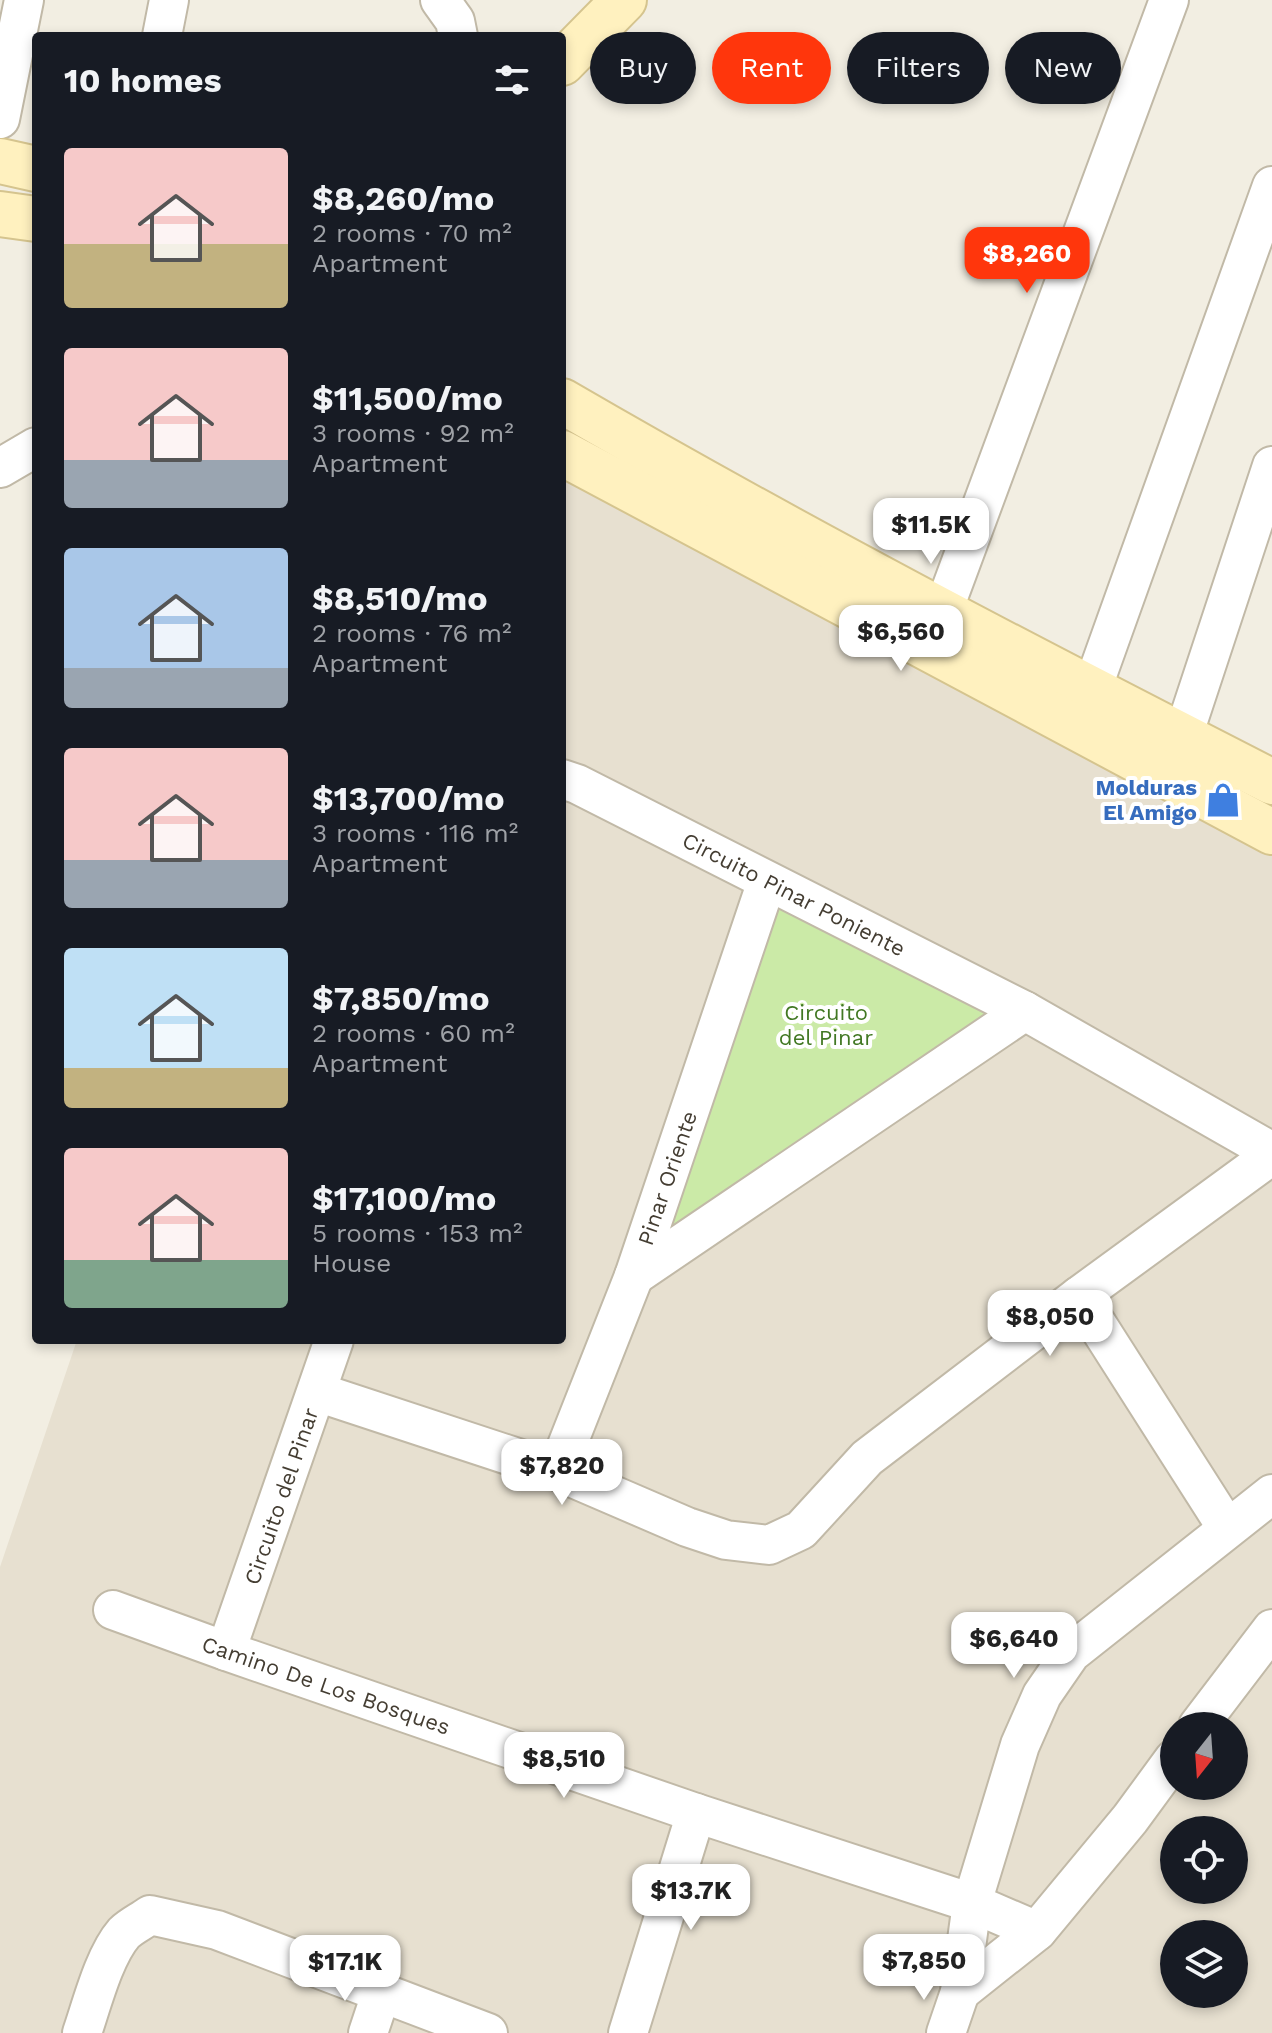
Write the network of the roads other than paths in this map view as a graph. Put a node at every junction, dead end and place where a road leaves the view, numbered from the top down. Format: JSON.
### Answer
{"nodes":[{"id":1,"x":24,"y":0,"type":"edge"},
{"id":2,"x":169,"y":0,"type":"edge"},
{"id":3,"x":440,"y":0,"type":"edge"},
{"id":4,"x":624,"y":0,"type":"edge"},
{"id":5,"x":1169,"y":0,"type":"edge"},
{"id":6,"x":163,"y":32,"type":"edge"},
{"id":7,"x":457,"y":32,"type":"edge"},
{"id":8,"x":566,"y":59,"type":"edge"},
{"id":9,"x":0,"y":119,"type":"edge"},
{"id":10,"x":0,"y":161,"type":"edge"},
{"id":11,"x":32,"y":168,"type":"edge"},
{"id":12,"x":1272,"y":186,"type":"edge"},
{"id":13,"x":0,"y":214,"type":"edge"},
{"id":14,"x":32,"y":218,"type":"edge"},
{"id":15,"x":566,"y":403,"type":"edge"},
{"id":16,"x":32,"y":449,"type":"edge"},
{"id":17,"x":566,"y":455,"type":"edge"},
{"id":18,"x":1272,"y":466,"type":"edge"},
{"id":19,"x":0,"y":468,"type":"edge"},
{"id":20,"x":943,"y":611,"type":"junction"},
{"id":21,"x":1092,"y":689,"type":"junction"},
{"id":22,"x":1183,"y":736,"type":"junction"},
{"id":23,"x":566,"y":780,"type":"edge"},
{"id":24,"x":1272,"y":782,"type":"edge"},
{"id":25,"x":1272,"y":832,"type":"edge"},
{"id":26,"x":767,"y":881,"type":"junction"},
{"id":27,"x":1025,"y":1011,"type":"junction"},
{"id":28,"x":1272,"y":1154,"type":"edge"},
{"id":29,"x":634,"y":1276,"type":"junction"},
{"id":30,"x":1079,"y":1296,"type":"junction"},
{"id":31,"x":333,"y":1344,"type":"edge"},
{"id":32,"x":317,"y":1392,"type":"junction"},
{"id":33,"x":557,"y":1471,"type":"junction"},
{"id":34,"x":1272,"y":1494,"type":"edge"},
{"id":35,"x":1227,"y":1528,"type":"junction"},
{"id":36,"x":113,"y":1610,"type":"dead end"},
{"id":37,"x":1272,"y":1629,"type":"edge"},
{"id":38,"x":226,"y":1651,"type":"junction"},
{"id":39,"x":1209,"y":1712,"type":"edge"},
{"id":40,"x":1160,"y":1778,"type":"edge"},
{"id":41,"x":696,"y":1813,"type":"junction"},
{"id":42,"x":972,"y":1903,"type":"junction"},
{"id":43,"x":1037,"y":1931,"type":"junction"},
{"id":44,"x":960,"y":1992,"type":"junction"},
{"id":45,"x":381,"y":1994,"type":"junction"},
{"id":46,"x":82,"y":2033,"type":"edge"},
{"id":47,"x":368,"y":2033,"type":"edge"},
{"id":48,"x":488,"y":2033,"type":"edge"},
{"id":49,"x":628,"y":2033,"type":"edge"},
{"id":50,"x":946,"y":2033,"type":"edge"}],
"edges":[{"from":1,"to":9,"type":"street"},
{"from":2,"to":6,"type":"street"},
{"from":3,"to":7,"type":"street"},
{"from":4,"to":8,"type":"main road"},
{"from":5,"to":20,"type":"street"},
{"from":10,"to":11,"type":"main road"},
{"from":12,"to":21,"type":"street"},
{"from":13,"to":14,"type":"main road"},
{"from":15,"to":20,"type":"main road"},
{"from":16,"to":19,"type":"street"},
{"from":17,"to":25,"type":"main road"},
{"from":18,"to":22,"type":"street"},
{"from":20,"to":21,"type":"main road"},
{"from":21,"to":22,"type":"main road"},
{"from":22,"to":24,"type":"main road"},
{"from":23,"to":26,"type":"street","name":"Circuito Pinar Poniente"},
{"from":26,"to":27,"type":"street","name":"Circuito Pinar Poniente"},
{"from":26,"to":29,"type":"street","name":"Pinar Oriente"},
{"from":27,"to":28,"type":"street","name":"Circuito Pinar Poniente"},
{"from":27,"to":29,"type":"street"},
{"from":28,"to":30,"type":"street"},
{"from":29,"to":33,"type":"street","name":"Pinar Oriente"},
{"from":30,"to":33,"type":"street"},
{"from":30,"to":35,"type":"street"},
{"from":31,"to":32,"type":"street","name":"Circuito del Pinar"},
{"from":32,"to":33,"type":"street"},
{"from":32,"to":38,"type":"street","name":"Circuito del Pinar"},
{"from":34,"to":35,"type":"street"},
{"from":35,"to":42,"type":"street"},
{"from":36,"to":38,"type":"street","name":"Camino De Los Bosques"},
{"from":37,"to":39,"type":"street"},
{"from":38,"to":41,"type":"street","name":"Camino De Los Bosques"},
{"from":40,"to":43,"type":"street"},
{"from":41,"to":42,"type":"street","name":"Camino De Los Bosques"},
{"from":41,"to":49,"type":"street"},
{"from":42,"to":43,"type":"street","name":"Camino De Los Bosques"},
{"from":42,"to":44,"type":"street"},
{"from":43,"to":44,"type":"street"},
{"from":44,"to":50,"type":"street"},
{"from":45,"to":46,"type":"street"},
{"from":45,"to":47,"type":"street"},
{"from":45,"to":48,"type":"street"}]}
